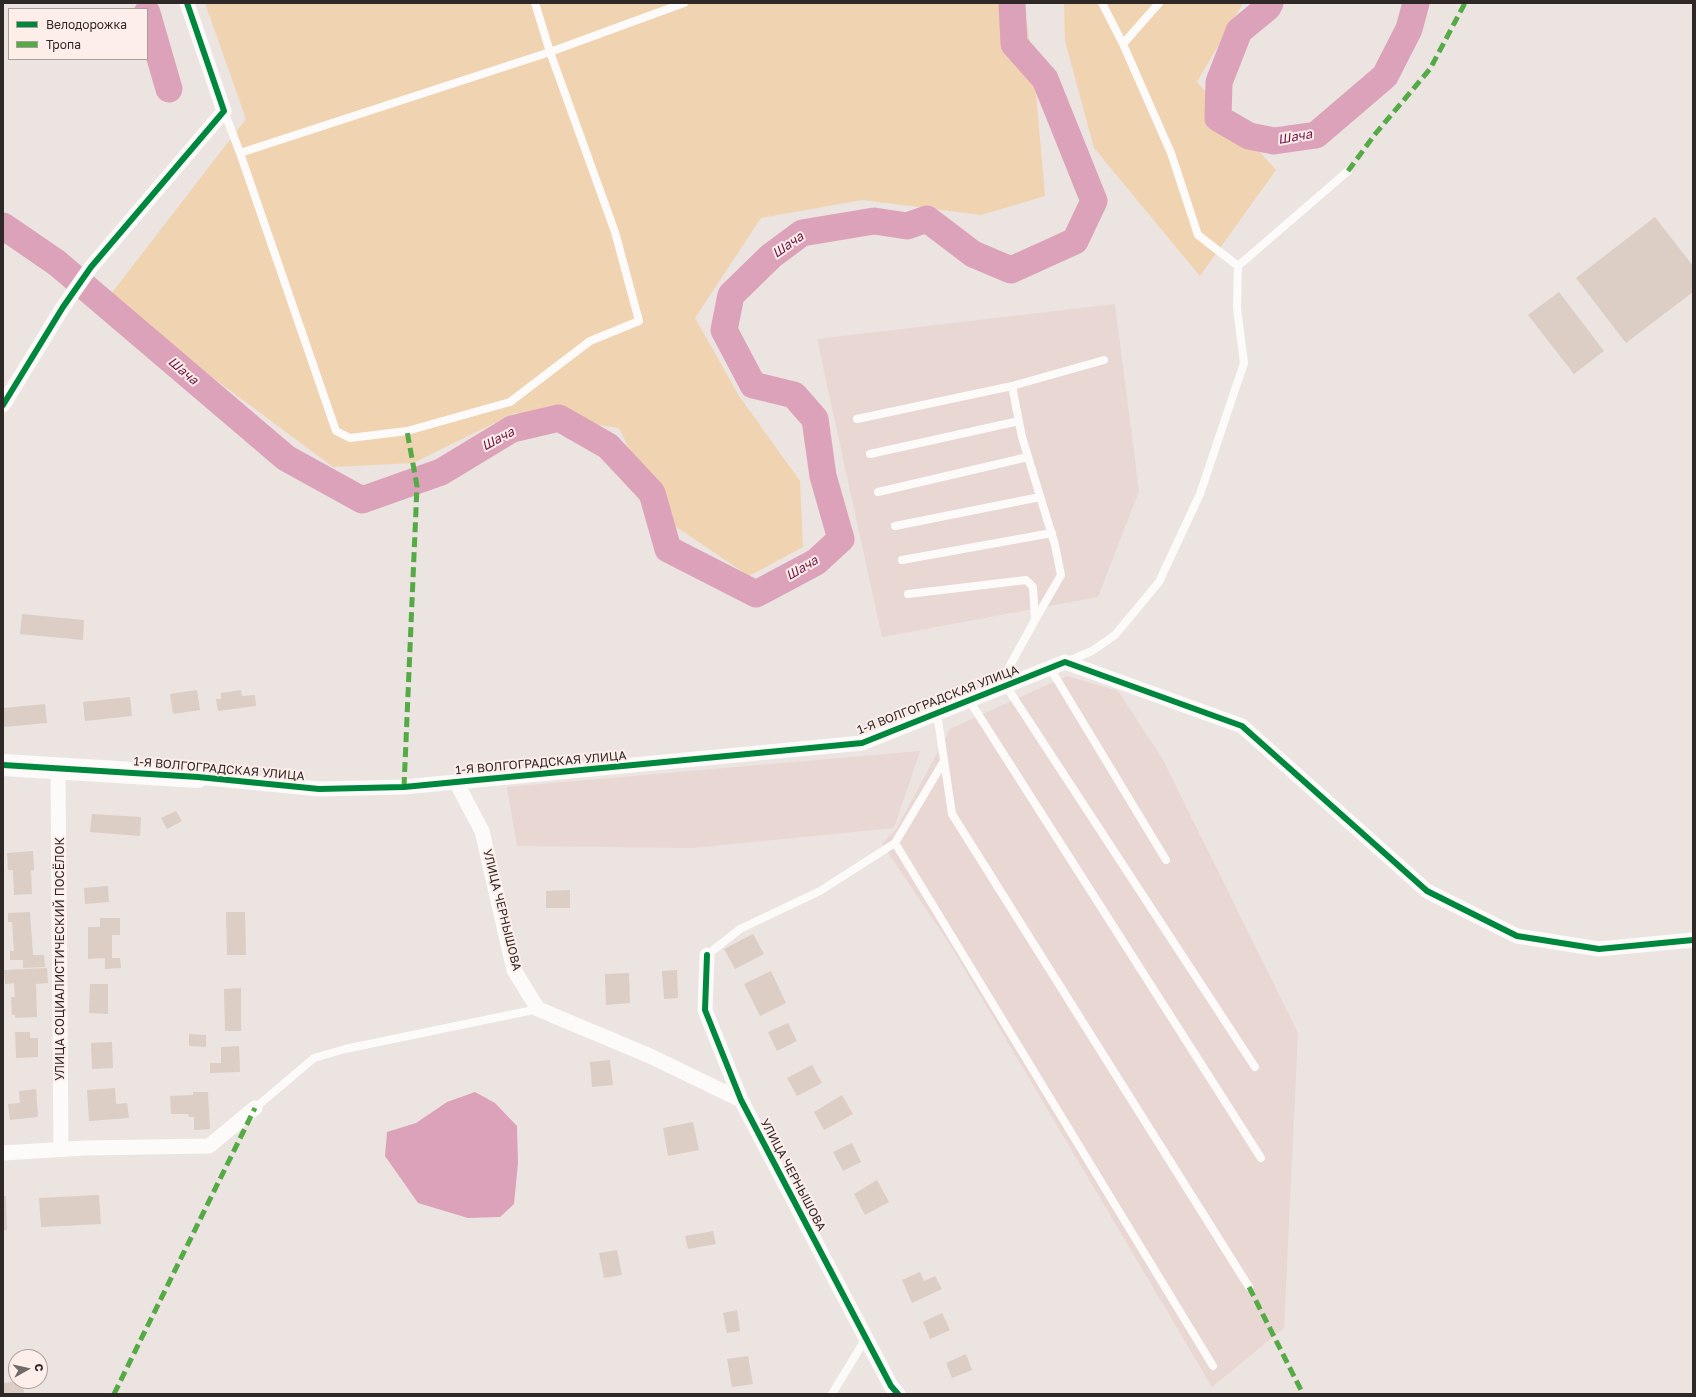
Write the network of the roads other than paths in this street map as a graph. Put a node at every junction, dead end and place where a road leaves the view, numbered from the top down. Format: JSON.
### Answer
{"nodes":[{"id":1,"x":187,"y":3,"type":"edge"},
{"id":2,"x":535,"y":3,"type":"edge"},
{"id":3,"x":684,"y":3,"type":"edge"},
{"id":4,"x":1102,"y":3,"type":"edge"},
{"id":5,"x":1159,"y":3,"type":"edge"},
{"id":6,"x":1123,"y":44,"type":"junction"},
{"id":7,"x":550,"y":52,"type":"junction"},
{"id":8,"x":224,"y":111,"type":"junction"},
{"id":9,"x":240,"y":153,"type":"junction"},
{"id":10,"x":1348,"y":170,"type":"dead end"},
{"id":11,"x":1238,"y":266,"type":"junction"},
{"id":12,"x":1104,"y":360,"type":"dead end"},
{"id":13,"x":1012,"y":386,"type":"junction"},
{"id":14,"x":3,"y":405,"type":"edge"},
{"id":15,"x":857,"y":419,"type":"dead end"},
{"id":16,"x":1019,"y":421,"type":"junction"},
{"id":17,"x":870,"y":454,"type":"dead end"},
{"id":18,"x":1028,"y":457,"type":"junction"},
{"id":19,"x":878,"y":492,"type":"dead end"},
{"id":20,"x":1040,"y":497,"type":"junction"},
{"id":21,"x":895,"y":526,"type":"dead end"},
{"id":22,"x":1052,"y":533,"type":"junction"},
{"id":23,"x":902,"y":560,"type":"dead end"},
{"id":24,"x":908,"y":594,"type":"dead end"},
{"id":25,"x":1035,"y":620,"type":"junction"},
{"id":26,"x":1065,"y":662,"type":"junction"},
{"id":27,"x":1050,"y":668,"type":"junction"},
{"id":28,"x":1001,"y":688,"type":"junction"},
{"id":29,"x":969,"y":700,"type":"junction"},
{"id":30,"x":937,"y":713,"type":"junction"},
{"id":31,"x":944,"y":761,"type":"junction"},
{"id":32,"x":3,"y":765,"type":"edge"},
{"id":33,"x":58,"y":769,"type":"junction"},
{"id":34,"x":198,"y":777,"type":"joint"},
{"id":35,"x":456,"y":782,"type":"junction"},
{"id":36,"x":895,"y":842,"type":"junction"},
{"id":37,"x":1166,"y":860,"type":"dead end"},
{"id":38,"x":1693,"y":940,"type":"edge"},
{"id":39,"x":707,"y":955,"type":"joint"},
{"id":40,"x":538,"y":1009,"type":"junction"},
{"id":41,"x":1255,"y":1067,"type":"dead end"},
{"id":42,"x":741,"y":1100,"type":"junction"},
{"id":43,"x":255,"y":1108,"type":"joint"},
{"id":44,"x":61,"y":1149,"type":"junction"},
{"id":45,"x":3,"y":1153,"type":"edge"},
{"id":46,"x":1261,"y":1158,"type":"dead end"},
{"id":47,"x":1249,"y":1287,"type":"dead end"},
{"id":48,"x":866,"y":1338,"type":"junction"},
{"id":49,"x":1213,"y":1366,"type":"dead end"},
{"id":50,"x":832,"y":1394,"type":"edge"},
{"id":51,"x":898,"y":1394,"type":"edge"}],
"edges":[{"from":1,"to":8,"type":"street"},
{"from":2,"to":7,"type":"lane"},
{"from":3,"to":7,"type":"lane"},
{"from":4,"to":6,"type":"lane"},
{"from":5,"to":6,"type":"lane"},
{"from":6,"to":11,"type":"lane"},
{"from":7,"to":9,"type":"lane"},
{"from":7,"to":9,"type":"lane"},
{"from":8,"to":9,"type":"lane"},
{"from":8,"to":14,"type":"street"},
{"from":10,"to":11,"type":"lane"},
{"from":11,"to":26,"type":"lane"},
{"from":12,"to":13,"type":"lane"},
{"from":13,"to":15,"type":"lane"},
{"from":13,"to":16,"type":"lane"},
{"from":16,"to":17,"type":"lane"},
{"from":16,"to":18,"type":"lane"},
{"from":18,"to":19,"type":"lane"},
{"from":18,"to":20,"type":"lane"},
{"from":20,"to":21,"type":"lane"},
{"from":20,"to":22,"type":"lane"},
{"from":22,"to":23,"type":"lane"},
{"from":22,"to":25,"type":"lane"},
{"from":24,"to":25,"type":"lane"},
{"from":25,"to":28,"type":"lane"},
{"from":26,"to":27,"type":"street","name":"1-Я ВОЛГОГРАДСКАЯ УЛИЦА"},
{"from":26,"to":38,"type":"street"},
{"from":27,"to":28,"type":"street","name":"1-Я ВОЛГОГРАДСКАЯ УЛИЦА"},
{"from":27,"to":37,"type":"lane"},
{"from":28,"to":29,"type":"street","name":"1-Я ВОЛГОГРАДСКАЯ УЛИЦА"},
{"from":28,"to":41,"type":"lane"},
{"from":29,"to":30,"type":"street","name":"1-Я ВОЛГОГРАДСКАЯ УЛИЦА"},
{"from":29,"to":46,"type":"lane"},
{"from":30,"to":31,"type":"lane"},
{"from":30,"to":35,"type":"street","name":"1-Я ВОЛГОГРАДСКАЯ УЛИЦА"},
{"from":31,"to":36,"type":"lane"},
{"from":31,"to":47,"type":"lane"},
{"from":32,"to":33,"type":"street","name":"1-Я ВОЛГОГРАДСКАЯ УЛИЦА"},
{"from":33,"to":34,"type":"street","name":"1-Я ВОЛГОГРАДСКАЯ УЛИЦА"},
{"from":33,"to":44,"type":"street","name":"УЛИЦА СОЦИАЛИСТИЧЕСКИЙ ПОСЁЛОК"},
{"from":34,"to":35,"type":"street","name":"1-Я ВОЛГОГРАДСКАЯ УЛИЦА"},
{"from":35,"to":40,"type":"street","name":"УЛИЦА ЧЕРНЫШОВА"},
{"from":36,"to":39,"type":"lane"},
{"from":36,"to":49,"type":"lane"},
{"from":39,"to":42,"type":"street","name":"УЛИЦА ЧЕРНЫШОВА"},
{"from":40,"to":42,"type":"street"},
{"from":40,"to":43,"type":"lane"},
{"from":42,"to":48,"type":"street","name":"УЛИЦА ЧЕРНЫШОВА"},
{"from":43,"to":44,"type":"street"},
{"from":44,"to":45,"type":"street"},
{"from":48,"to":50,"type":"lane"},
{"from":48,"to":51,"type":"street","name":"УЛИЦА ЧЕРНЫШОВА"}]}
